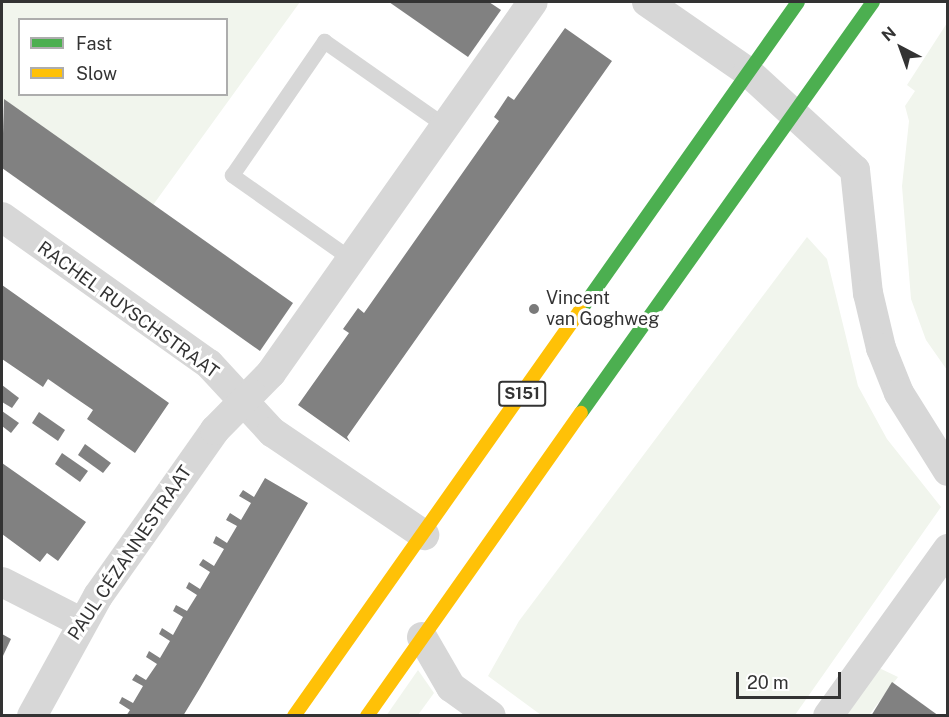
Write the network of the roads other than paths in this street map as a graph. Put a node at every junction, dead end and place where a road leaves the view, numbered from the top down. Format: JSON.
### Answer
{"nodes":[{"id":1,"x":533,"y":2,"type":"edge"},
{"id":2,"x":647,"y":2,"type":"edge"},
{"id":3,"x":798,"y":2,"type":"edge"},
{"id":4,"x":873,"y":2,"type":"edge"},
{"id":5,"x":748,"y":72,"type":"junction"},
{"id":6,"x":794,"y":114,"type":"junction"},
{"id":7,"x":444,"y":125,"type":"junction"},
{"id":8,"x":2,"y":217,"type":"edge"},
{"id":9,"x":351,"y":259,"type":"junction"},
{"id":10,"x":241,"y":399,"type":"junction"},
{"id":11,"x":948,"y":471,"type":"edge"},
{"id":12,"x":424,"y":535,"type":"junction"},
{"id":13,"x":948,"y":549,"type":"edge"},
{"id":14,"x":2,"y":582,"type":"edge"},
{"id":15,"x":81,"y":622,"type":"junction"},
{"id":16,"x":422,"y":637,"type":"junction"},
{"id":17,"x":32,"y":716,"type":"edge"},
{"id":18,"x":294,"y":716,"type":"edge"},
{"id":19,"x":367,"y":716,"type":"edge"},
{"id":20,"x":491,"y":716,"type":"edge"},
{"id":21,"x":828,"y":716,"type":"edge"}],
"edges":[{"from":1,"to":7,"type":"street","name":"PAUL CÉZANNESTRAAT"},
{"from":2,"to":5,"type":"street"},
{"from":3,"to":5,"type":"main road","number":"S151"},
{"from":4,"to":6,"type":"main road"},
{"from":5,"to":6,"type":"street"},
{"from":5,"to":12,"type":"main road","number":"S151"},
{"from":6,"to":11,"type":"street"},
{"from":6,"to":16,"type":"main road"},
{"from":7,"to":9,"type":"street","name":"PAUL CÉZANNESTRAAT"},
{"from":7,"to":9,"type":"lane"},
{"from":8,"to":10,"type":"street","name":"RACHEL RUYSCHSTRAAT"},
{"from":9,"to":10,"type":"street","name":"PAUL CÉZANNESTRAAT"},
{"from":10,"to":12,"type":"street","name":"RACHEL RUYSCHSTRAAT"},
{"from":10,"to":15,"type":"street","name":"PAUL CÉZANNESTRAAT"},
{"from":12,"to":18,"type":"main road","number":"S151"},
{"from":13,"to":21,"type":"street"},
{"from":14,"to":15,"type":"street"},
{"from":15,"to":17,"type":"street","name":"PAUL CÉZANNESTRAAT"},
{"from":16,"to":19,"type":"main road"},
{"from":16,"to":20,"type":"street"}]}
